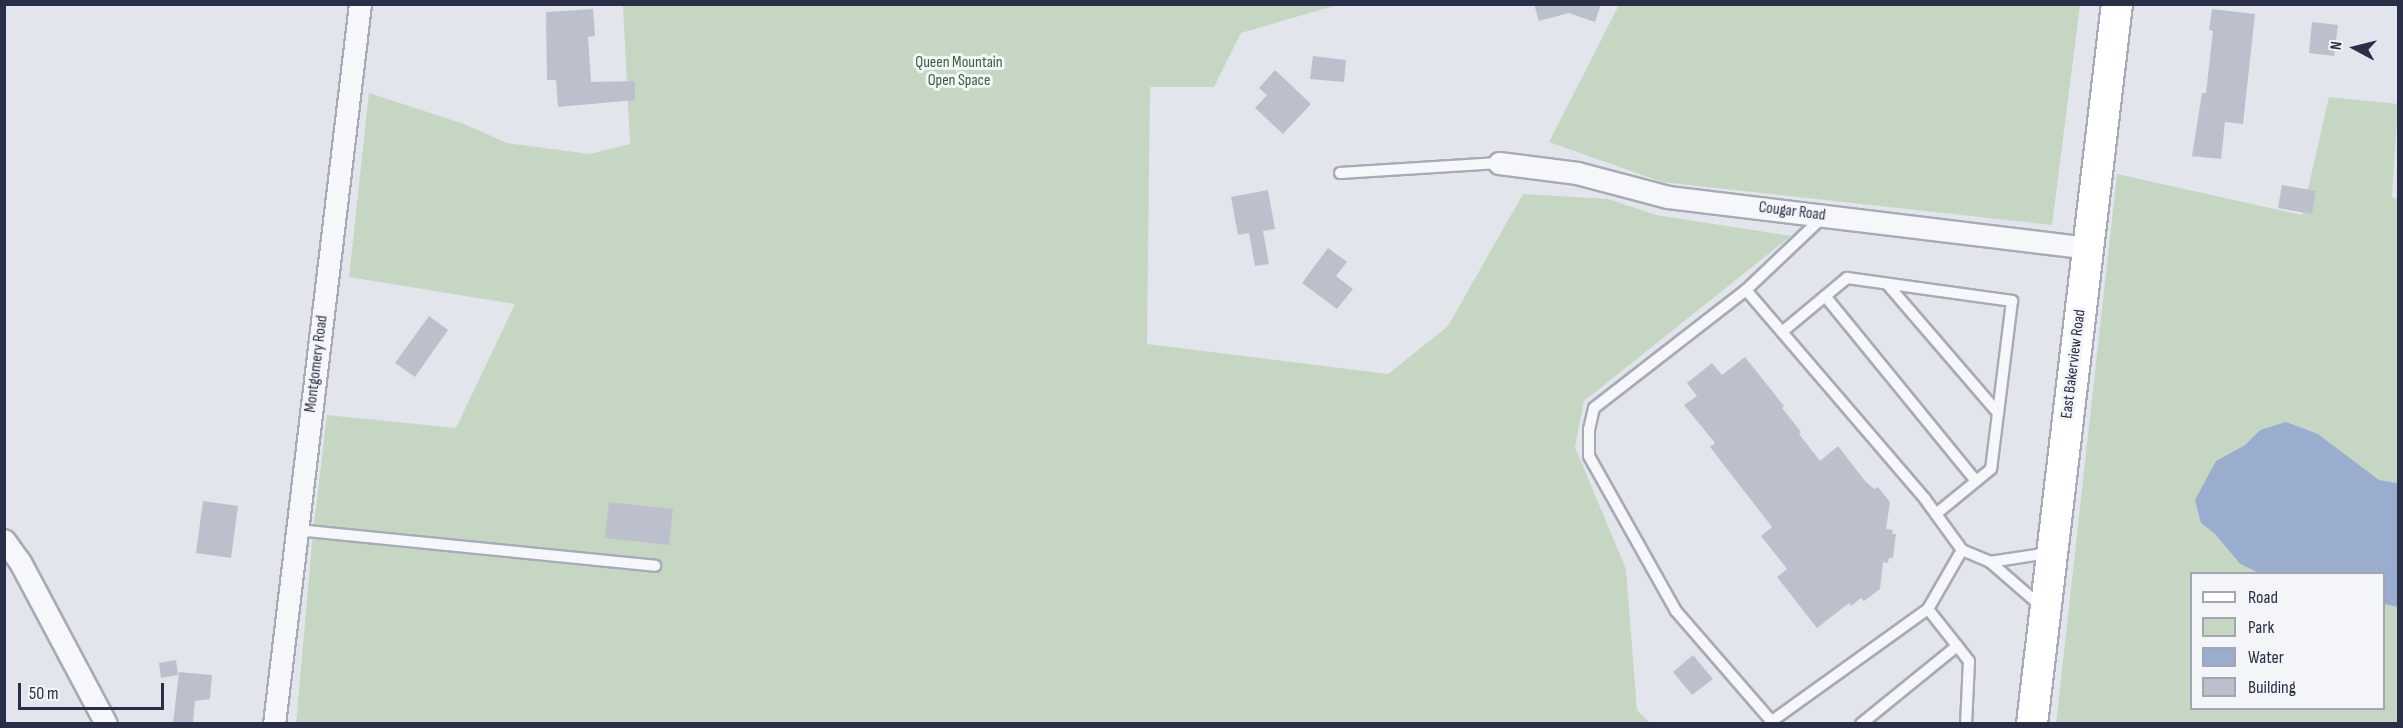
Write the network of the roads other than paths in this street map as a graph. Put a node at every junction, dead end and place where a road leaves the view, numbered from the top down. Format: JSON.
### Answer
{"nodes":[{"id":1,"x":360,"y":4,"type":"edge"},
{"id":2,"x":2117,"y":4,"type":"edge"},
{"id":3,"x":1499,"y":163,"type":"joint"},
{"id":4,"x":1340,"y":173,"type":"dead end"},
{"id":5,"x":1824,"y":216,"type":"junction"},
{"id":6,"x":2088,"y":248,"type":"junction"},
{"id":7,"x":1888,"y":285,"type":"junction"},
{"id":8,"x":1746,"y":290,"type":"junction"},
{"id":9,"x":1826,"y":296,"type":"junction"},
{"id":10,"x":1782,"y":332,"type":"junction"},
{"id":11,"x":1998,"y":413,"type":"junction"},
{"id":12,"x":1976,"y":481,"type":"junction"},
{"id":13,"x":1936,"y":514,"type":"junction"},
{"id":14,"x":297,"y":530,"type":"junction"},
{"id":15,"x":4,"y":540,"type":"edge"},
{"id":16,"x":1962,"y":550,"type":"junction"},
{"id":17,"x":2052,"y":553,"type":"junction"},
{"id":18,"x":1990,"y":562,"type":"junction"},
{"id":19,"x":655,"y":566,"type":"dead end"},
{"id":20,"x":1928,"y":609,"type":"junction"},
{"id":21,"x":2046,"y":610,"type":"junction"},
{"id":22,"x":1957,"y":646,"type":"junction"},
{"id":23,"x":1773,"y":722,"type":"edge"},
{"id":24,"x":106,"y":723,"type":"edge"},
{"id":25,"x":274,"y":723,"type":"edge"},
{"id":26,"x":1861,"y":723,"type":"edge"},
{"id":27,"x":1966,"y":723,"type":"edge"},
{"id":28,"x":2032,"y":723,"type":"edge"}],
"edges":[{"from":1,"to":14,"type":"street","name":"Montgomery Road"},
{"from":2,"to":6,"type":"main road","name":"East Bakerview Road"},
{"from":3,"to":4,"type":"lane"},
{"from":3,"to":5,"type":"street","name":"Cougar Road"},
{"from":5,"to":6,"type":"street","name":"Cougar Road"},
{"from":5,"to":8,"type":"lane"},
{"from":6,"to":17,"type":"main road","name":"East Bakerview Road"},
{"from":7,"to":9,"type":"lane"},
{"from":7,"to":11,"type":"lane"},
{"from":7,"to":11,"type":"lane"},
{"from":8,"to":10,"type":"lane"},
{"from":8,"to":23,"type":"lane"},
{"from":9,"to":10,"type":"lane"},
{"from":9,"to":12,"type":"lane"},
{"from":10,"to":13,"type":"lane"},
{"from":11,"to":12,"type":"lane"},
{"from":12,"to":13,"type":"lane"},
{"from":13,"to":16,"type":"lane"},
{"from":14,"to":19,"type":"lane"},
{"from":14,"to":25,"type":"street","name":"Montgomery Road"},
{"from":15,"to":24,"type":"street"},
{"from":16,"to":18,"type":"lane"},
{"from":16,"to":20,"type":"lane"},
{"from":17,"to":18,"type":"lane"},
{"from":17,"to":21,"type":"main road","name":"East Bakerview Road"},
{"from":18,"to":21,"type":"lane"},
{"from":20,"to":22,"type":"lane"},
{"from":20,"to":23,"type":"lane"},
{"from":21,"to":28,"type":"main road","name":"East Bakerview Road"},
{"from":22,"to":26,"type":"lane"},
{"from":22,"to":27,"type":"lane"}]}
